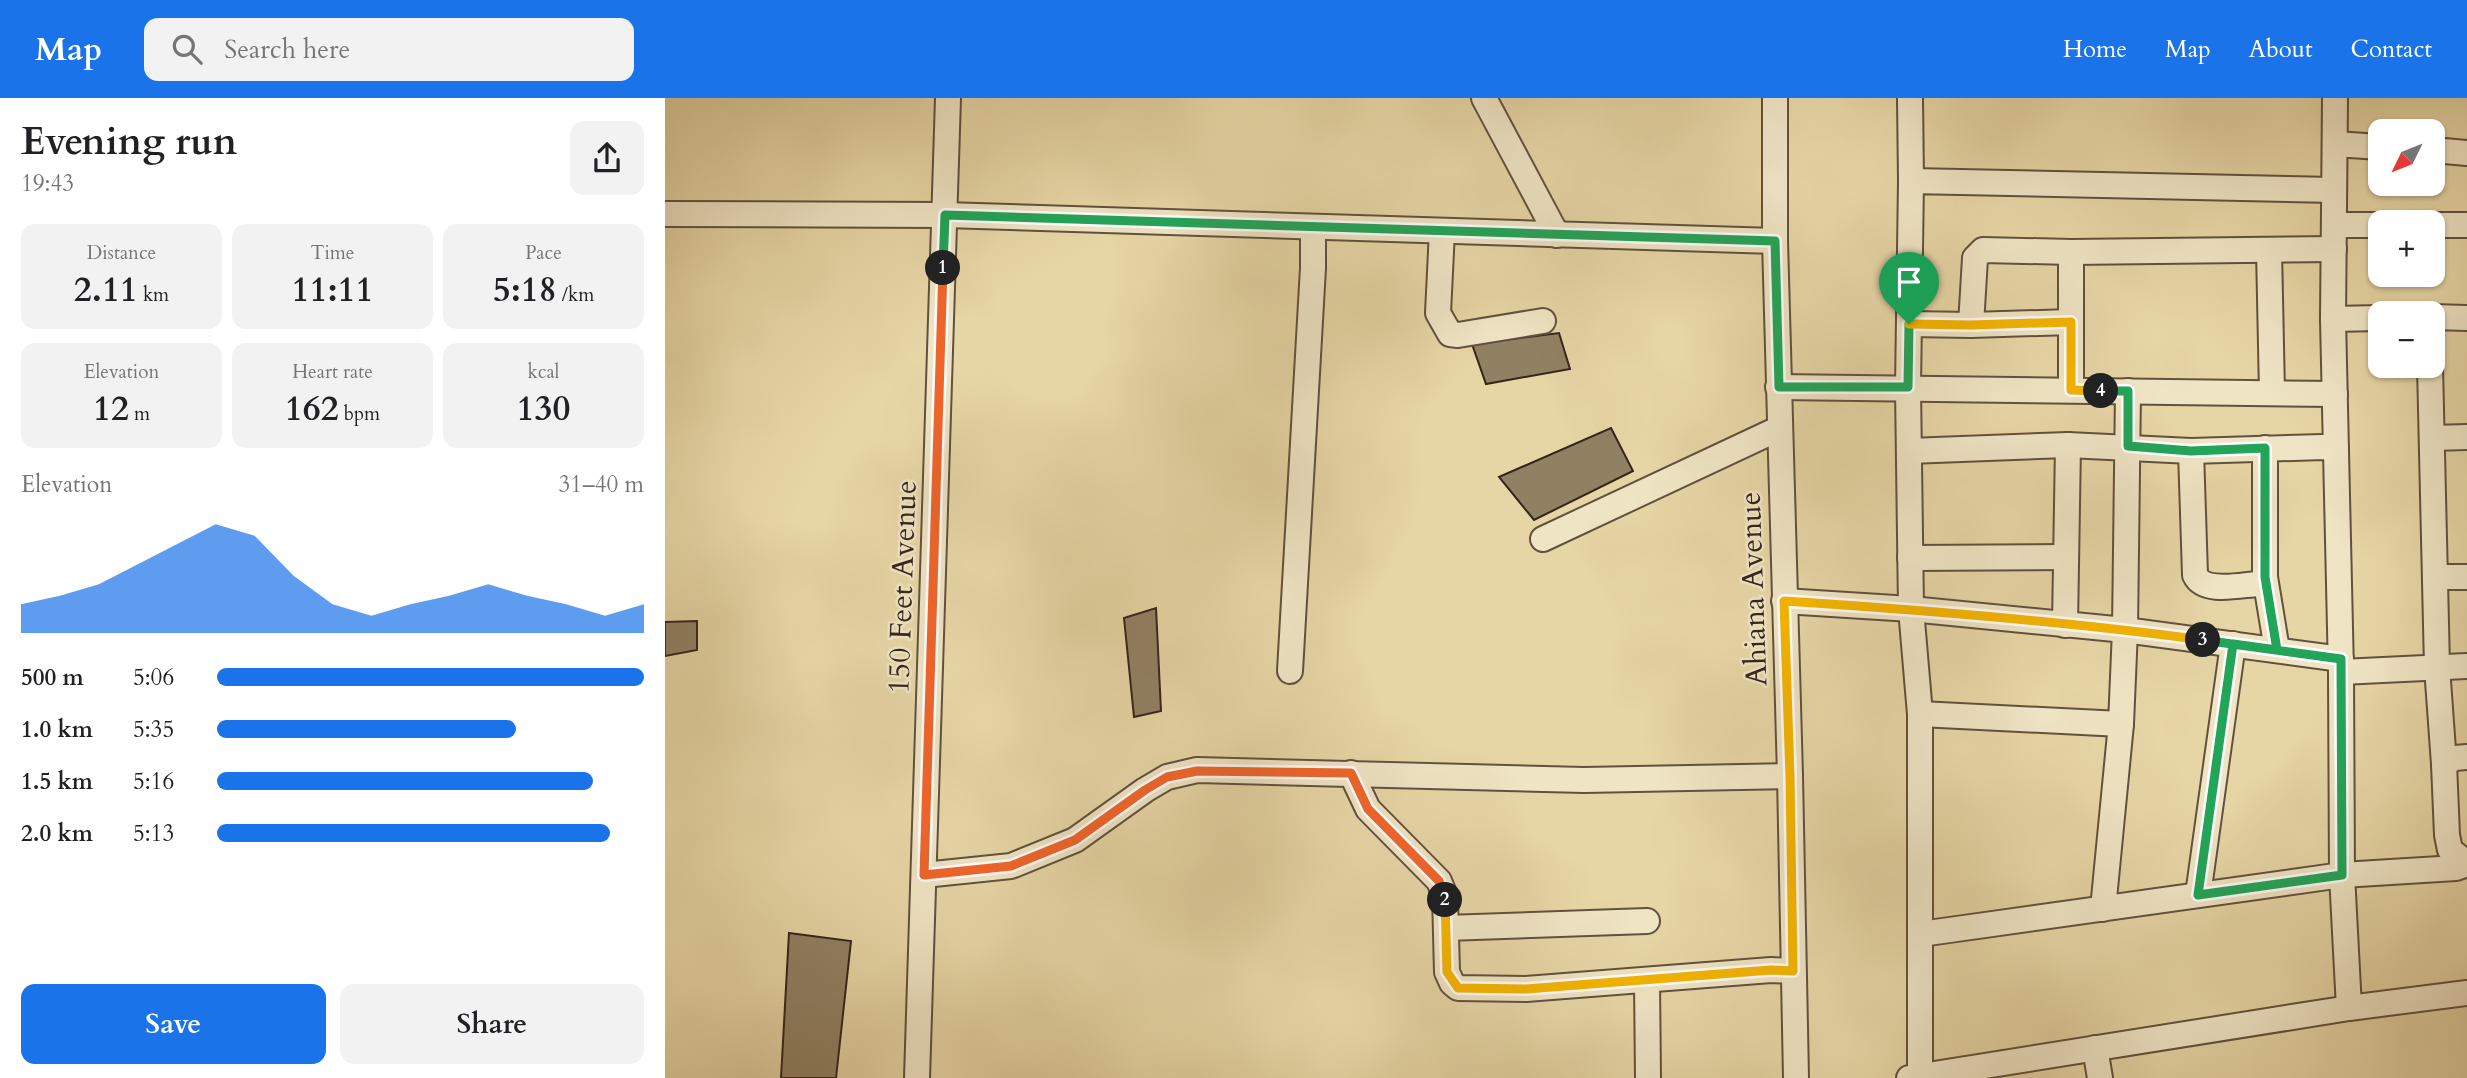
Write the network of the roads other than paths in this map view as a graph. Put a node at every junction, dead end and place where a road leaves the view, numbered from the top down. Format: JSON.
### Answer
{"nodes":[{"id":1,"x":948,"y":98,"type":"edge"},
{"id":2,"x":1484,"y":98,"type":"edge"},
{"id":3,"x":1775,"y":98,"type":"edge"},
{"id":4,"x":1910,"y":98,"type":"edge"},
{"id":5,"x":2335,"y":98,"type":"edge"},
{"id":6,"x":2335,"y":144,"type":"junction"},
{"id":7,"x":2368,"y":146,"type":"edge"},
{"id":8,"x":2445,"y":151,"type":"edge"},
{"id":9,"x":2467,"y":153,"type":"edge"},
{"id":10,"x":1911,"y":181,"type":"junction"},
{"id":11,"x":2334,"y":190,"type":"junction"},
{"id":12,"x":665,"y":214,"type":"edge"},
{"id":13,"x":945,"y":215,"type":"junction"},
{"id":14,"x":2445,"y":225,"type":"edge"},
{"id":15,"x":2467,"y":225,"type":"edge"},
{"id":16,"x":1313,"y":227,"type":"junction"},
{"id":17,"x":2368,"y":228,"type":"edge"},
{"id":18,"x":1442,"y":231,"type":"junction"},
{"id":19,"x":1557,"y":234,"type":"junction"},
{"id":20,"x":2334,"y":237,"type":"junction"},
{"id":21,"x":1775,"y":241,"type":"junction"},
{"id":22,"x":2269,"y":250,"type":"junction"},
{"id":23,"x":2071,"y":252,"type":"junction"},
{"id":24,"x":2445,"y":317,"type":"edge"},
{"id":25,"x":2368,"y":318,"type":"edge"},
{"id":26,"x":2467,"y":318,"type":"edge"},
{"id":27,"x":2333,"y":319,"type":"junction"},
{"id":28,"x":1543,"y":321,"type":"dead end"},
{"id":29,"x":2071,"y":322,"type":"junction"},
{"id":30,"x":1909,"y":324,"type":"junction"},
{"id":31,"x":1971,"y":325,"type":"junction"},
{"id":32,"x":2430,"y":378,"type":"edge"},
{"id":33,"x":1779,"y":387,"type":"junction"},
{"id":34,"x":1908,"y":387,"type":"junction"},
{"id":35,"x":2071,"y":390,"type":"junction"},
{"id":36,"x":2128,"y":391,"type":"junction"},
{"id":37,"x":2272,"y":393,"type":"junction"},
{"id":38,"x":2335,"y":394,"type":"junction"},
{"id":39,"x":1780,"y":428,"type":"junction"},
{"id":40,"x":2467,"y":437,"type":"edge"},
{"id":41,"x":2432,"y":438,"type":"junction"},
{"id":42,"x":2068,"y":445,"type":"junction"},
{"id":43,"x":2128,"y":446,"type":"junction"},
{"id":44,"x":2265,"y":448,"type":"junction"},
{"id":45,"x":2336,"y":449,"type":"junction"},
{"id":46,"x":1909,"y":451,"type":"junction"},
{"id":47,"x":2191,"y":451,"type":"junction"},
{"id":48,"x":1543,"y":539,"type":"dead end"},
{"id":49,"x":2066,"y":557,"type":"junction"},
{"id":50,"x":1910,"y":558,"type":"junction"},
{"id":51,"x":2265,"y":577,"type":"junction"},
{"id":52,"x":2435,"y":577,"type":"junction"},
{"id":53,"x":2467,"y":577,"type":"edge"},
{"id":54,"x":1784,"y":601,"type":"junction"},
{"id":55,"x":1911,"y":609,"type":"junction"},
{"id":56,"x":2065,"y":625,"type":"junction"},
{"id":57,"x":2125,"y":629,"type":"junction"},
{"id":58,"x":2233,"y":644,"type":"junction"},
{"id":59,"x":2277,"y":650,"type":"junction"},
{"id":60,"x":2341,"y":665,"type":"junction"},
{"id":61,"x":2467,"y":666,"type":"edge"},
{"id":62,"x":2437,"y":667,"type":"junction"},
{"id":63,"x":1290,"y":671,"type":"dead end"},
{"id":64,"x":1920,"y":714,"type":"junction"},
{"id":65,"x":2121,"y":724,"type":"junction"},
{"id":66,"x":2455,"y":760,"type":"edge"},
{"id":67,"x":1351,"y":773,"type":"junction"},
{"id":68,"x":1790,"y":776,"type":"junction"},
{"id":69,"x":2467,"y":864,"type":"edge"},
{"id":70,"x":924,"y":875,"type":"junction"},
{"id":71,"x":2342,"y":875,"type":"junction"},
{"id":72,"x":2198,"y":895,"type":"junction"},
{"id":73,"x":2102,"y":909,"type":"junction"},
{"id":74,"x":1647,"y":921,"type":"dead end"},
{"id":75,"x":1446,"y":928,"type":"junction"},
{"id":76,"x":1921,"y":934,"type":"junction"},
{"id":77,"x":1793,"y":971,"type":"junction"},
{"id":78,"x":1647,"y":981,"type":"junction"},
{"id":79,"x":2467,"y":993,"type":"edge"},
{"id":80,"x":2349,"y":1008,"type":"junction"},
{"id":81,"x":2095,"y":1048,"type":"junction"},
{"id":82,"x":1914,"y":1077,"type":"edge"},
{"id":83,"x":918,"y":1078,"type":"edge"},
{"id":84,"x":1648,"y":1078,"type":"edge"},
{"id":85,"x":1796,"y":1078,"type":"edge"},
{"id":86,"x":2100,"y":1078,"type":"edge"}],
"edges":[{"from":1,"to":13,"type":"street","name":"150 Feet Avenue"},
{"from":2,"to":19,"type":"street"},
{"from":3,"to":21,"type":"street","name":"Ahiana Avenue"},
{"from":4,"to":10,"type":"street"},
{"from":5,"to":6,"type":"street"},
{"from":6,"to":7,"type":"street"},
{"from":6,"to":11,"type":"street"},
{"from":8,"to":9,"type":"street"},
{"from":10,"to":11,"type":"street"},
{"from":10,"to":30,"type":"street"},
{"from":11,"to":20,"type":"street"},
{"from":12,"to":13,"type":"street"},
{"from":13,"to":16,"type":"street"},
{"from":13,"to":70,"type":"street","name":"150 Feet Avenue"},
{"from":14,"to":15,"type":"street"},
{"from":16,"to":18,"type":"street"},
{"from":16,"to":63,"type":"street"},
{"from":17,"to":20,"type":"street"},
{"from":18,"to":19,"type":"street"},
{"from":18,"to":28,"type":"street"},
{"from":19,"to":21,"type":"street"},
{"from":20,"to":22,"type":"street"},
{"from":20,"to":27,"type":"street"},
{"from":21,"to":33,"type":"street","name":"Ahiana Avenue"},
{"from":22,"to":23,"type":"street"},
{"from":22,"to":37,"type":"street"},
{"from":23,"to":29,"type":"street"},
{"from":23,"to":31,"type":"street"},
{"from":24,"to":26,"type":"street"},
{"from":25,"to":27,"type":"street"},
{"from":27,"to":38,"type":"street"},
{"from":29,"to":31,"type":"street"},
{"from":29,"to":35,"type":"street"},
{"from":30,"to":31,"type":"street"},
{"from":30,"to":34,"type":"street"},
{"from":32,"to":41,"type":"street"},
{"from":33,"to":34,"type":"street"},
{"from":33,"to":39,"type":"street","name":"Ahiana Avenue"},
{"from":34,"to":35,"type":"street"},
{"from":34,"to":46,"type":"street"},
{"from":35,"to":36,"type":"street"},
{"from":36,"to":37,"type":"street"},
{"from":36,"to":43,"type":"street"},
{"from":37,"to":38,"type":"street"},
{"from":38,"to":45,"type":"street"},
{"from":39,"to":48,"type":"street"},
{"from":39,"to":54,"type":"street","name":"Ahiana Avenue"},
{"from":40,"to":41,"type":"street"},
{"from":41,"to":52,"type":"street"},
{"from":42,"to":43,"type":"street"},
{"from":42,"to":46,"type":"street"},
{"from":42,"to":49,"type":"street"},
{"from":43,"to":47,"type":"street"},
{"from":43,"to":57,"type":"street"},
{"from":44,"to":45,"type":"street"},
{"from":44,"to":47,"type":"street"},
{"from":44,"to":51,"type":"street"},
{"from":45,"to":60,"type":"street"},
{"from":46,"to":50,"type":"street"},
{"from":47,"to":51,"type":"street"},
{"from":49,"to":50,"type":"street"},
{"from":49,"to":56,"type":"street"},
{"from":50,"to":55,"type":"street"},
{"from":51,"to":59,"type":"street"},
{"from":52,"to":53,"type":"street"},
{"from":52,"to":62,"type":"street"},
{"from":54,"to":55,"type":"street"},
{"from":54,"to":68,"type":"street","name":"Ahiana Avenue"},
{"from":55,"to":56,"type":"street"},
{"from":55,"to":64,"type":"street"},
{"from":56,"to":57,"type":"street"},
{"from":57,"to":58,"type":"street"},
{"from":57,"to":65,"type":"street"},
{"from":58,"to":59,"type":"street"},
{"from":58,"to":72,"type":"street"},
{"from":59,"to":60,"type":"street"},
{"from":60,"to":62,"type":"street"},
{"from":60,"to":71,"type":"street"},
{"from":61,"to":62,"type":"street"},
{"from":62,"to":66,"type":"street"},
{"from":64,"to":65,"type":"street"},
{"from":64,"to":76,"type":"street"},
{"from":65,"to":73,"type":"street"},
{"from":66,"to":69,"type":"street"},
{"from":67,"to":68,"type":"street"},
{"from":67,"to":70,"type":"street"},
{"from":67,"to":75,"type":"street"},
{"from":68,"to":77,"type":"street","name":"Ahiana Avenue"},
{"from":69,"to":71,"type":"street"},
{"from":70,"to":83,"type":"street","name":"150 Feet Avenue"},
{"from":71,"to":72,"type":"street"},
{"from":71,"to":80,"type":"street"},
{"from":72,"to":73,"type":"street"},
{"from":73,"to":76,"type":"street"},
{"from":74,"to":75,"type":"street"},
{"from":75,"to":78,"type":"street"},
{"from":76,"to":82,"type":"street"},
{"from":77,"to":78,"type":"street"},
{"from":77,"to":85,"type":"street","name":"Ahiana Avenue"},
{"from":78,"to":84,"type":"street"},
{"from":79,"to":80,"type":"street"},
{"from":80,"to":81,"type":"street"},
{"from":81,"to":82,"type":"street"},
{"from":81,"to":86,"type":"street"}]}
